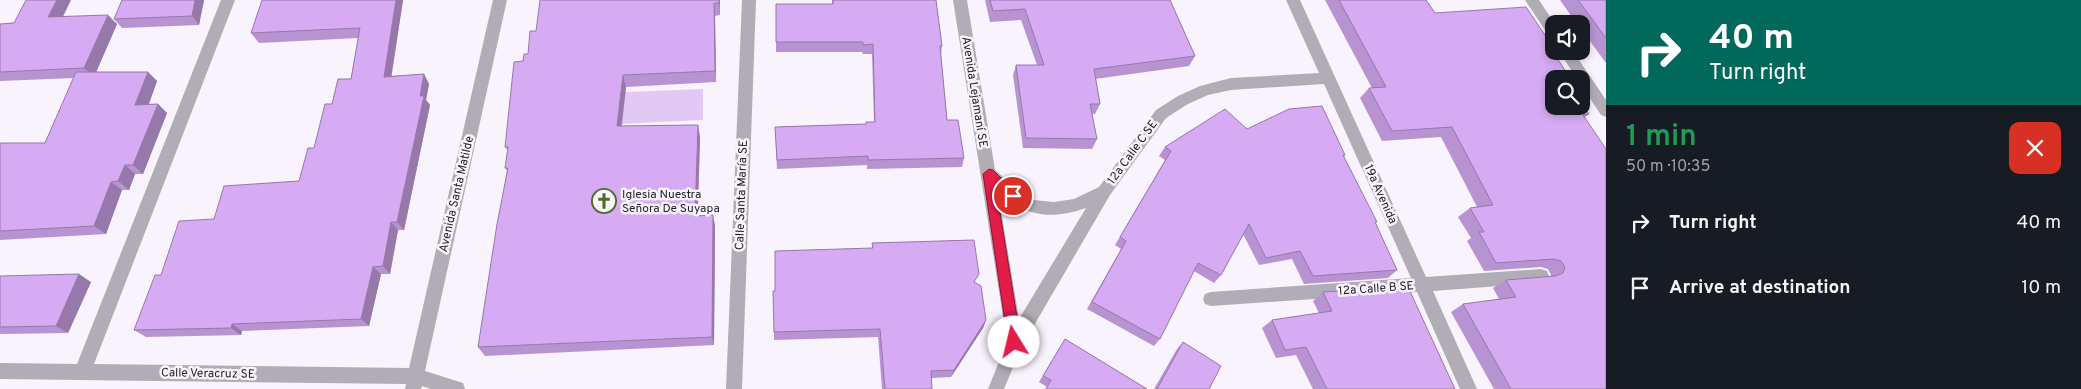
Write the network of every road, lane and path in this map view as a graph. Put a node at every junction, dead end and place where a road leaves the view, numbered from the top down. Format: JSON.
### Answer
{"nodes":[{"id":1,"x":228,"y":0,"type":"edge"},
{"id":2,"x":500,"y":0,"type":"edge"},
{"id":3,"x":749,"y":0,"type":"edge"},
{"id":4,"x":960,"y":0,"type":"edge"},
{"id":5,"x":1293,"y":0,"type":"edge"},
{"id":6,"x":1532,"y":0,"type":"edge"},
{"id":7,"x":1545,"y":19,"type":"edge"},
{"id":8,"x":1572,"y":60,"type":"edge"},
{"id":9,"x":1329,"y":78,"type":"junction"},
{"id":10,"x":1606,"y":111,"type":"edge"},
{"id":11,"x":989,"y":174,"type":"junction"},
{"id":12,"x":1104,"y":190,"type":"junction"},
{"id":13,"x":1541,"y":276,"type":"edge"},
{"id":14,"x":1422,"y":284,"type":"junction"},
{"id":15,"x":1211,"y":299,"type":"dead end"},
{"id":16,"x":1014,"y":342,"type":"junction"},
{"id":17,"x":0,"y":371,"type":"edge"},
{"id":18,"x":83,"y":371,"type":"junction"},
{"id":19,"x":414,"y":383,"type":"edge"},
{"id":20,"x":457,"y":389,"type":"edge"},
{"id":21,"x":734,"y":389,"type":"edge"},
{"id":22,"x":996,"y":389,"type":"edge"},
{"id":23,"x":1469,"y":389,"type":"edge"}],
"edges":[{"from":1,"to":18,"type":"street"},
{"from":2,"to":19,"type":"street","name":"Avenida Santa Matilde"},
{"from":3,"to":21,"type":"street","name":"Calle Santa María SE"},
{"from":4,"to":11,"type":"street","name":"Avenida Lejamaní SE"},
{"from":5,"to":9,"type":"street","name":"19a Avenida"},
{"from":6,"to":7,"type":"street"},
{"from":8,"to":10,"type":"street"},
{"from":9,"to":12,"type":"street","name":"12a Calle C SE"},
{"from":9,"to":14,"type":"street","name":"19a Avenida"},
{"from":11,"to":12,"type":"street"},
{"from":11,"to":16,"type":"street","name":"Avenida Lejamaní SE"},
{"from":12,"to":16,"type":"street","name":"12a Calle C SE"},
{"from":13,"to":14,"type":"street","name":"12a Calle B SE"},
{"from":14,"to":15,"type":"street","name":"12a Calle B SE"},
{"from":14,"to":23,"type":"street","name":"19a Avenida"},
{"from":16,"to":22,"type":"street","name":"Avenida Lejamaní SE"},
{"from":17,"to":18,"type":"street","name":"Calle Veracruz SE"},
{"from":18,"to":19,"type":"street","name":"Calle Veracruz SE"},
{"from":19,"to":20,"type":"street","name":"Calle Veracruz SE"}]}
